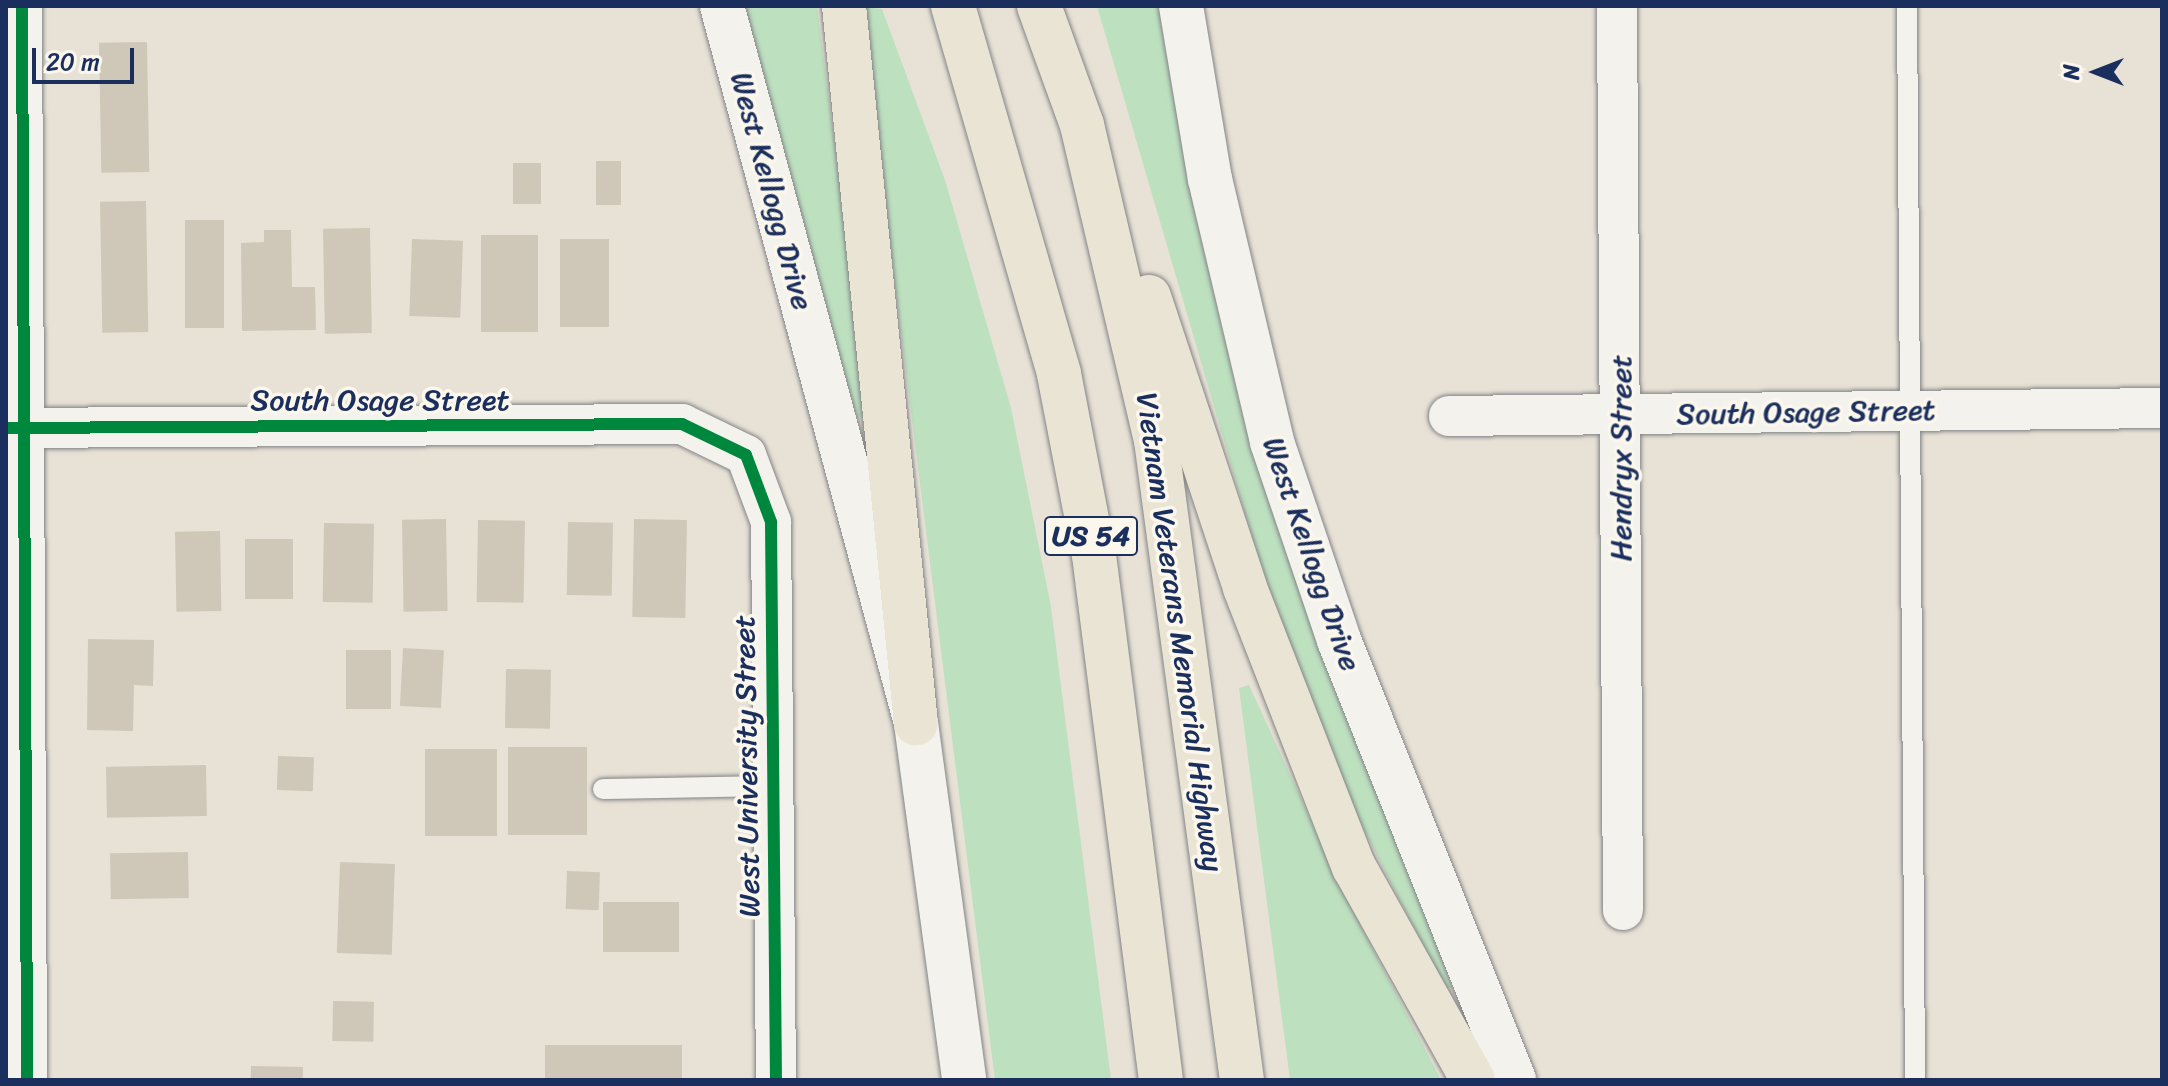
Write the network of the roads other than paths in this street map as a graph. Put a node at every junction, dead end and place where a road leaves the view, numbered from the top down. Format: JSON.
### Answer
{"nodes":[{"id":1,"x":22,"y":6,"type":"edge"},
{"id":2,"x":722,"y":6,"type":"edge"},
{"id":3,"x":844,"y":6,"type":"edge"},
{"id":4,"x":953,"y":6,"type":"edge"},
{"id":5,"x":1039,"y":6,"type":"edge"},
{"id":6,"x":1181,"y":6,"type":"edge"},
{"id":7,"x":1617,"y":6,"type":"edge"},
{"id":8,"x":1907,"y":6,"type":"edge"},
{"id":9,"x":1082,"y":125,"type":"junction"},
{"id":10,"x":2162,"y":408,"type":"edge"},
{"id":11,"x":1912,"y":411,"type":"junction"},
{"id":12,"x":1621,"y":414,"type":"junction"},
{"id":13,"x":1449,"y":416,"type":"dead end"},
{"id":14,"x":16,"y":428,"type":"edge"},
{"id":15,"x":746,"y":455,"type":"joint"},
{"id":16,"x":916,"y":723,"type":"junction"},
{"id":17,"x":16,"y":754,"type":"edge"},
{"id":18,"x":773,"y":786,"type":"junction"},
{"id":19,"x":603,"y":789,"type":"dead end"},
{"id":20,"x":1623,"y":910,"type":"dead end"},
{"id":21,"x":27,"y":1080,"type":"edge"},
{"id":22,"x":776,"y":1080,"type":"edge"},
{"id":23,"x":964,"y":1080,"type":"edge"},
{"id":24,"x":1161,"y":1080,"type":"edge"},
{"id":25,"x":1242,"y":1080,"type":"edge"},
{"id":26,"x":1473,"y":1080,"type":"edge"},
{"id":27,"x":1514,"y":1080,"type":"edge"},
{"id":28,"x":1915,"y":1080,"type":"edge"}],
"edges":[{"from":1,"to":14,"type":"street"},
{"from":2,"to":16,"type":"main road","name":"West Kellogg Drive"},
{"from":3,"to":16,"type":"highway"},
{"from":4,"to":24,"type":"highway","number":"US 54"},
{"from":5,"to":9,"type":"highway","name":"Vietnam Veterans Memorial Highway","number":"US 54"},
{"from":6,"to":27,"type":"main road","name":"West Kellogg Drive"},
{"from":7,"to":12,"type":"street","name":"Hendryx Street"},
{"from":8,"to":11,"type":"lane"},
{"from":9,"to":25,"type":"highway","name":"Vietnam Veterans Memorial Highway","number":"US 54"},
{"from":9,"to":26,"type":"highway"},
{"from":10,"to":11,"type":"street","name":"South Osage Street"},
{"from":11,"to":12,"type":"street","name":"South Osage Street"},
{"from":11,"to":28,"type":"lane"},
{"from":12,"to":13,"type":"street","name":"South Osage Street"},
{"from":12,"to":20,"type":"street","name":"Hendryx Street"},
{"from":14,"to":15,"type":"street","name":"South Osage Street"},
{"from":14,"to":17,"type":"street"},
{"from":15,"to":18,"type":"street","name":"West University Street"},
{"from":16,"to":23,"type":"main road","name":"West Kellogg Drive"},
{"from":17,"to":21,"type":"street"},
{"from":18,"to":19,"type":"lane"},
{"from":18,"to":22,"type":"street","name":"West University Street"}]}
